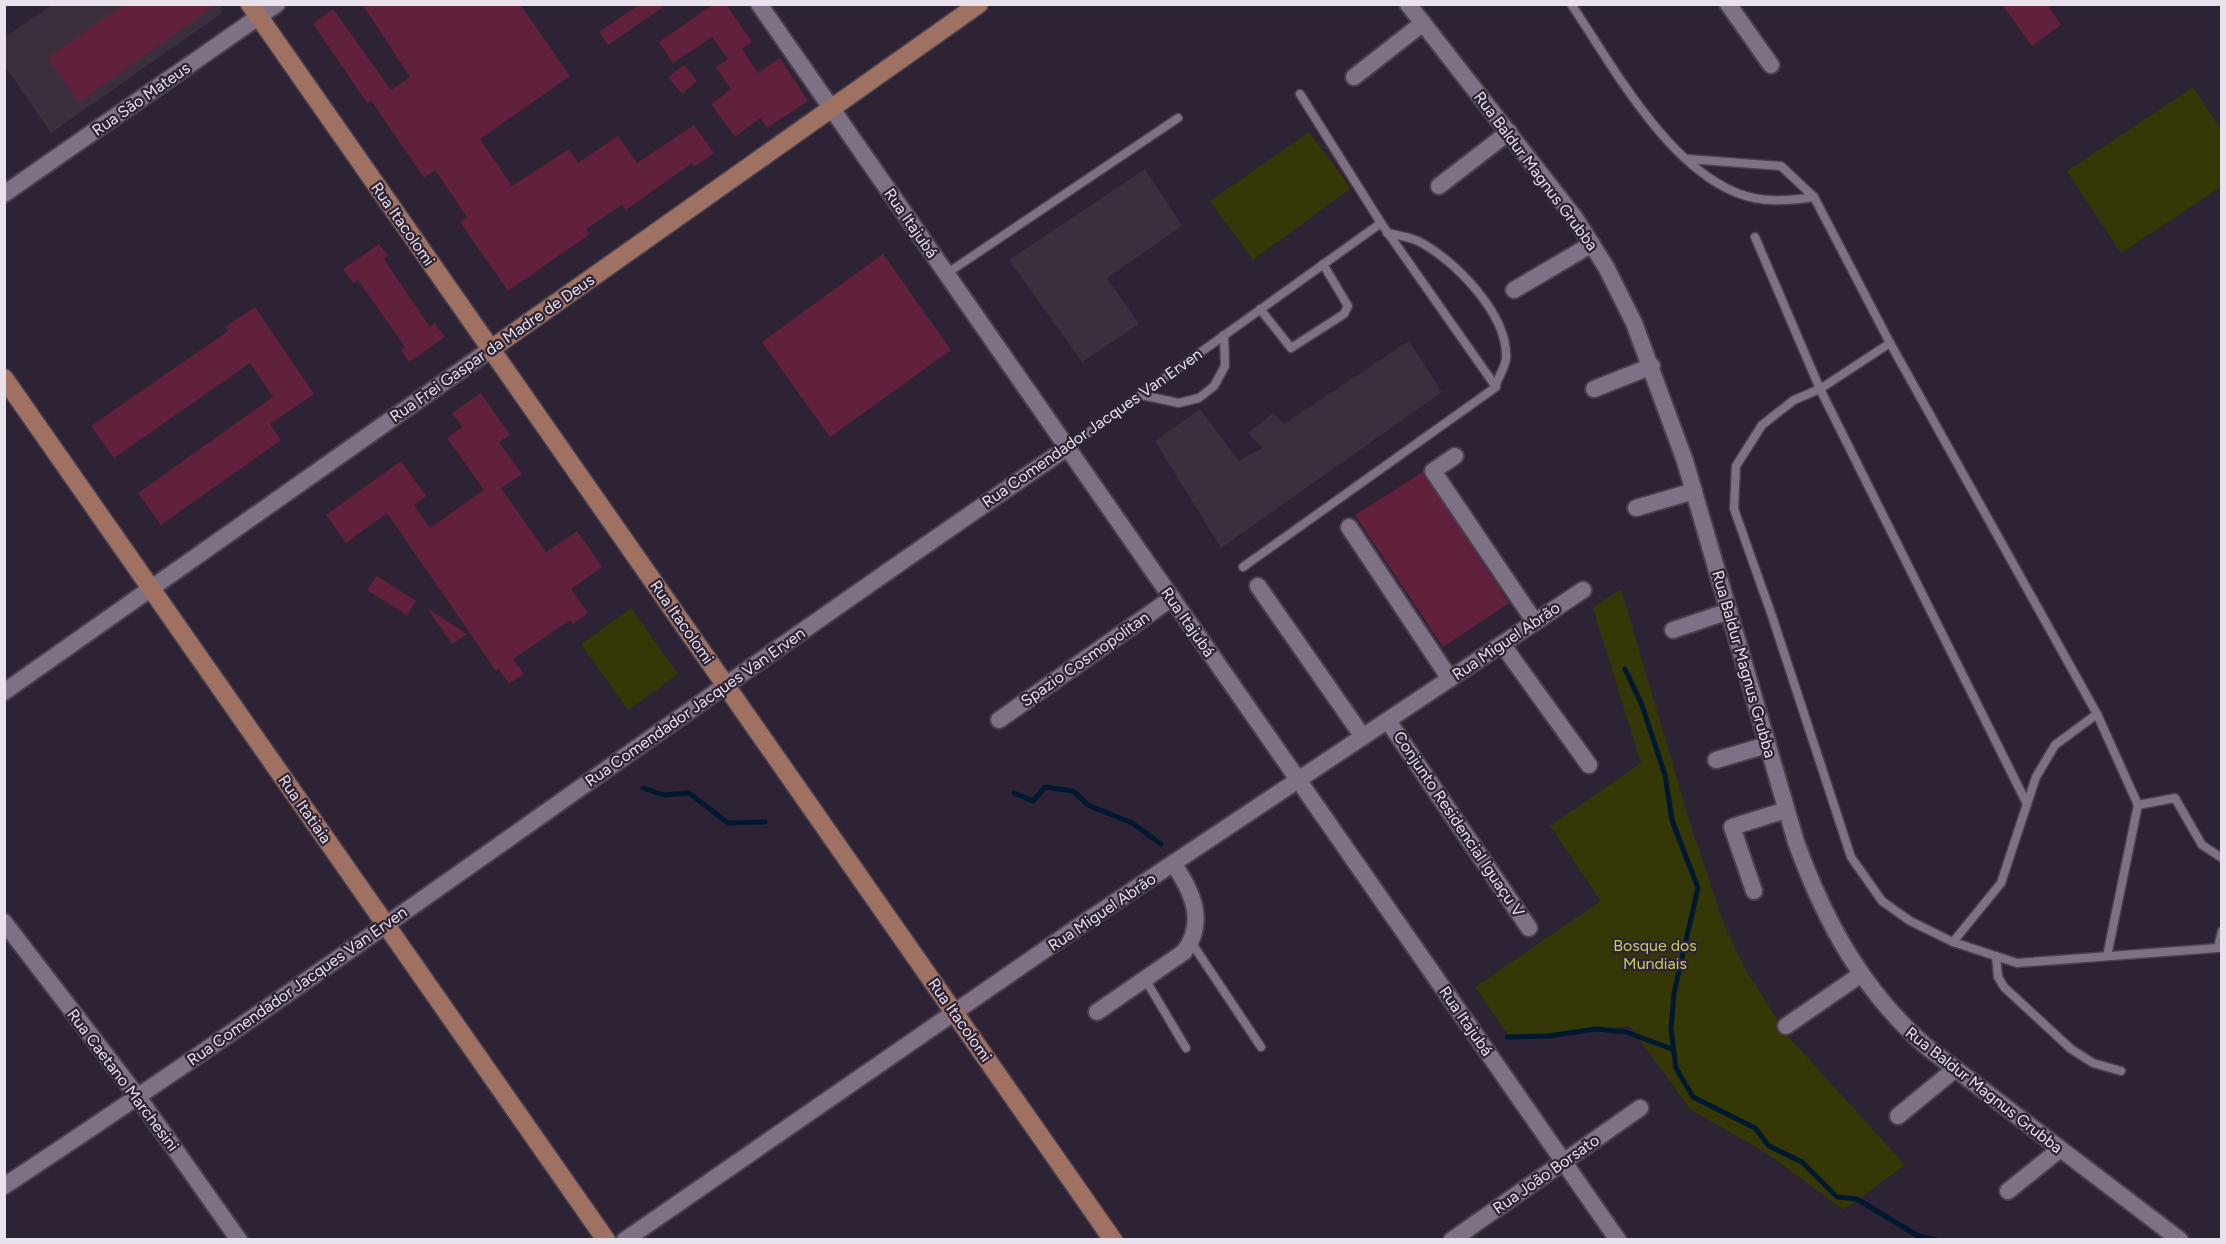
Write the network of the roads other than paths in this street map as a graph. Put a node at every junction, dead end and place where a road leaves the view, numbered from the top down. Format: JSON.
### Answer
{"nodes":[{"id":1,"x":277,"y":4,"type":"edge"},
{"id":2,"x":759,"y":4,"type":"edge"},
{"id":3,"x":980,"y":4,"type":"edge"},
{"id":4,"x":1408,"y":4,"type":"edge"},
{"id":5,"x":1571,"y":4,"type":"edge"},
{"id":6,"x":1728,"y":4,"type":"edge"},
{"id":7,"x":254,"y":11,"type":"edge"},
{"id":8,"x":1423,"y":23,"type":"junction"},
{"id":9,"x":1772,"y":65,"type":"dead end"},
{"id":10,"x":1354,"y":77,"type":"dead end"},
{"id":11,"x":1300,"y":94,"type":"dead end"},
{"id":12,"x":831,"y":109,"type":"junction"},
{"id":13,"x":1178,"y":118,"type":"dead end"},
{"id":14,"x":1509,"y":132,"type":"junction"},
{"id":15,"x":1688,"y":159,"type":"junction"},
{"id":16,"x":1439,"y":186,"type":"dead end"},
{"id":17,"x":4,"y":194,"type":"edge"},
{"id":18,"x":1814,"y":197,"type":"junction"},
{"id":19,"x":1381,"y":223,"type":"junction"},
{"id":20,"x":1387,"y":233,"type":"junction"},
{"id":21,"x":1755,"y":237,"type":"dead end"},
{"id":22,"x":1592,"y":244,"type":"junction"},
{"id":23,"x":1323,"y":264,"type":"junction"},
{"id":24,"x":946,"y":274,"type":"junction"},
{"id":25,"x":1514,"y":290,"type":"dead end"},
{"id":26,"x":1260,"y":309,"type":"junction"},
{"id":27,"x":1224,"y":335,"type":"junction"},
{"id":28,"x":1890,"y":343,"type":"junction"},
{"id":29,"x":491,"y":349,"type":"junction"},
{"id":30,"x":1652,"y":366,"type":"junction"},
{"id":31,"x":4,"y":378,"type":"edge"},
{"id":32,"x":1496,"y":384,"type":"junction"},
{"id":33,"x":1594,"y":389,"type":"dead end"},
{"id":34,"x":1820,"y":389,"type":"junction"},
{"id":35,"x":1141,"y":395,"type":"junction"},
{"id":36,"x":1067,"y":448,"type":"junction"},
{"id":37,"x":1455,"y":456,"type":"dead end"},
{"id":38,"x":1694,"y":491,"type":"junction"},
{"id":39,"x":1636,"y":508,"type":"dead end"},
{"id":40,"x":1349,"y":527,"type":"dead end"},
{"id":41,"x":1244,"y":567,"type":"dead end"},
{"id":42,"x":1258,"y":586,"type":"dead end"},
{"id":43,"x":151,"y":588,"type":"junction"},
{"id":44,"x":1583,"y":590,"type":"dead end"},
{"id":45,"x":1172,"y":598,"type":"junction"},
{"id":46,"x":1729,"y":611,"type":"junction"},
{"id":47,"x":1535,"y":622,"type":"junction"},
{"id":48,"x":1673,"y":630,"type":"dead end"},
{"id":49,"x":1502,"y":644,"type":"junction"},
{"id":50,"x":1450,"y":679,"type":"junction"},
{"id":51,"x":726,"y":686,"type":"junction"},
{"id":52,"x":4,"y":692,"type":"edge"},
{"id":53,"x":2097,"y":714,"type":"junction"},
{"id":54,"x":999,"y":720,"type":"dead end"},
{"id":55,"x":1388,"y":721,"type":"junction"},
{"id":56,"x":1363,"y":737,"type":"junction"},
{"id":57,"x":1767,"y":745,"type":"junction"},
{"id":58,"x":1716,"y":760,"type":"dead end"},
{"id":59,"x":1589,"y":765,"type":"dead end"},
{"id":60,"x":1299,"y":780,"type":"junction"},
{"id":61,"x":2027,"y":804,"type":"junction"},
{"id":62,"x":2138,"y":805,"type":"junction"},
{"id":63,"x":1786,"y":810,"type":"junction"},
{"id":64,"x":2222,"y":858,"type":"edge"},
{"id":65,"x":1173,"y":863,"type":"junction"},
{"id":66,"x":1754,"y":891,"type":"dead end"},
{"id":67,"x":4,"y":922,"type":"edge"},
{"id":68,"x":385,"y":924,"type":"junction"},
{"id":69,"x":1529,"y":928,"type":"dead end"},
{"id":70,"x":2222,"y":931,"type":"edge"},
{"id":71,"x":1191,"y":942,"type":"junction"},
{"id":72,"x":1953,"y":942,"type":"junction"},
{"id":73,"x":1996,"y":956,"type":"junction"},
{"id":74,"x":2107,"y":956,"type":"junction"},
{"id":75,"x":1860,"y":975,"type":"junction"},
{"id":76,"x":1145,"y":979,"type":"junction"},
{"id":77,"x":1097,"y":1012,"type":"dead end"},
{"id":78,"x":955,"y":1013,"type":"junction"},
{"id":79,"x":1786,"y":1026,"type":"dead end"},
{"id":80,"x":1261,"y":1047,"type":"dead end"},
{"id":81,"x":1186,"y":1048,"type":"dead end"},
{"id":82,"x":1954,"y":1070,"type":"junction"},
{"id":83,"x":2121,"y":1071,"type":"dead end"},
{"id":84,"x":138,"y":1097,"type":"junction"},
{"id":85,"x":1640,"y":1108,"type":"dead end"},
{"id":86,"x":1898,"y":1116,"type":"dead end"},
{"id":87,"x":2059,"y":1150,"type":"junction"},
{"id":88,"x":1564,"y":1162,"type":"junction"},
{"id":89,"x":4,"y":1186,"type":"edge"},
{"id":90,"x":2008,"y":1191,"type":"dead end"},
{"id":91,"x":239,"y":1239,"type":"edge"},
{"id":92,"x":606,"y":1239,"type":"edge"},
{"id":93,"x":625,"y":1239,"type":"edge"},
{"id":94,"x":1113,"y":1239,"type":"edge"},
{"id":95,"x":1452,"y":1239,"type":"edge"},
{"id":96,"x":1618,"y":1239,"type":"edge"},
{"id":97,"x":2180,"y":1239,"type":"edge"}],
"edges":[{"from":1,"to":7,"type":"street","name":"Rua São Mateus"},
{"from":2,"to":12,"type":"street","name":"Rua Itajubá"},
{"from":3,"to":12,"type":"main road","name":"Rua Frei Gaspar da Madre de Deus"},
{"from":4,"to":8,"type":"street","name":"Rua Baldur Magnus Grubba"},
{"from":5,"to":15,"type":"lane"},
{"from":6,"to":9,"type":"street"},
{"from":7,"to":17,"type":"street","name":"Rua São Mateus"},
{"from":7,"to":29,"type":"main road","name":"Rua Itacolomi"},
{"from":8,"to":10,"type":"street"},
{"from":8,"to":14,"type":"street","name":"Rua Baldur Magnus Grubba"},
{"from":11,"to":19,"type":"lane"},
{"from":12,"to":24,"type":"street","name":"Rua Itajubá"},
{"from":12,"to":29,"type":"main road","name":"Rua Frei Gaspar da Madre de Deus"},
{"from":13,"to":24,"type":"lane"},
{"from":14,"to":16,"type":"street"},
{"from":14,"to":22,"type":"street","name":"Rua Baldur Magnus Grubba"},
{"from":15,"to":18,"type":"lane"},
{"from":15,"to":18,"type":"lane"},
{"from":18,"to":28,"type":"lane"},
{"from":19,"to":20,"type":"lane"},
{"from":19,"to":23,"type":"lane","name":"Rua Comendador Jacques Van Erven"},
{"from":20,"to":32,"type":"lane"},
{"from":20,"to":32,"type":"lane"},
{"from":21,"to":34,"type":"lane"},
{"from":22,"to":25,"type":"street"},
{"from":22,"to":30,"type":"street","name":"Rua Baldur Magnus Grubba"},
{"from":23,"to":26,"type":"lane","name":"Rua Comendador Jacques Van Erven"},
{"from":23,"to":26,"type":"lane"},
{"from":24,"to":36,"type":"street","name":"Rua Itajubá"},
{"from":26,"to":27,"type":"lane","name":"Rua Comendador Jacques Van Erven"},
{"from":27,"to":35,"type":"lane","name":"Rua Comendador Jacques Van Erven"},
{"from":27,"to":35,"type":"lane"},
{"from":28,"to":34,"type":"lane"},
{"from":28,"to":53,"type":"lane"},
{"from":29,"to":43,"type":"street","name":"Rua Frei Gaspar da Madre de Deus"},
{"from":29,"to":51,"type":"main road","name":"Rua Itacolomi"},
{"from":30,"to":33,"type":"street"},
{"from":30,"to":38,"type":"street","name":"Rua Baldur Magnus Grubba"},
{"from":31,"to":43,"type":"main road","name":"Rua Itatiaia"},
{"from":32,"to":41,"type":"lane"},
{"from":34,"to":61,"type":"lane"},
{"from":34,"to":72,"type":"lane"},
{"from":35,"to":36,"type":"lane","name":"Rua Comendador Jacques Van Erven"},
{"from":36,"to":45,"type":"street","name":"Rua Itajubá"},
{"from":36,"to":51,"type":"street","name":"Rua Comendador Jacques Van Erven"},
{"from":37,"to":47,"type":"street"},
{"from":38,"to":39,"type":"street"},
{"from":38,"to":46,"type":"street","name":"Rua Baldur Magnus Grubba"},
{"from":40,"to":50,"type":"street"},
{"from":42,"to":56,"type":"street"},
{"from":43,"to":52,"type":"street","name":"Rua Frei Gaspar da Madre de Deus"},
{"from":43,"to":68,"type":"main road","name":"Rua Itatiaia"},
{"from":44,"to":47,"type":"street","name":"Rua Miguel Abrão"},
{"from":45,"to":54,"type":"street","name":"Spazio Cosmopolitan"},
{"from":45,"to":60,"type":"street","name":"Rua Itajubá"},
{"from":46,"to":48,"type":"street"},
{"from":46,"to":57,"type":"street","name":"Rua Baldur Magnus Grubba"},
{"from":47,"to":49,"type":"street","name":"Rua Miguel Abrão"},
{"from":49,"to":50,"type":"street","name":"Rua Miguel Abrão"},
{"from":49,"to":59,"type":"street"},
{"from":50,"to":55,"type":"street","name":"Rua Miguel Abrão"},
{"from":51,"to":68,"type":"street","name":"Rua Comendador Jacques Van Erven"},
{"from":51,"to":78,"type":"main road","name":"Rua Itacolomi"},
{"from":53,"to":61,"type":"lane"},
{"from":53,"to":62,"type":"lane"},
{"from":55,"to":56,"type":"street","name":"Rua Miguel Abrão"},
{"from":55,"to":69,"type":"street","name":"Conjunto Residencial Iguaçu V"},
{"from":56,"to":60,"type":"street","name":"Rua Miguel Abrão"},
{"from":57,"to":58,"type":"street"},
{"from":57,"to":63,"type":"street","name":"Rua Baldur Magnus Grubba"},
{"from":60,"to":65,"type":"street","name":"Rua Miguel Abrão"},
{"from":60,"to":88,"type":"street","name":"Rua Itajubá"},
{"from":61,"to":72,"type":"lane"},
{"from":62,"to":64,"type":"lane"},
{"from":62,"to":74,"type":"lane"},
{"from":63,"to":66,"type":"street"},
{"from":63,"to":75,"type":"street","name":"Rua Baldur Magnus Grubba"},
{"from":65,"to":71,"type":"street"},
{"from":65,"to":78,"type":"street","name":"Rua Miguel Abrão"},
{"from":67,"to":84,"type":"street","name":"Rua Caetano Marchesini"},
{"from":68,"to":84,"type":"street","name":"Rua Comendador Jacques Van Erven"},
{"from":68,"to":92,"type":"main road","name":"Rua Itatiaia"},
{"from":70,"to":74,"type":"lane"},
{"from":71,"to":76,"type":"street"},
{"from":71,"to":80,"type":"lane"},
{"from":72,"to":73,"type":"lane"},
{"from":73,"to":74,"type":"lane"},
{"from":73,"to":83,"type":"lane"},
{"from":75,"to":79,"type":"street"},
{"from":75,"to":82,"type":"street","name":"Rua Baldur Magnus Grubba"},
{"from":76,"to":77,"type":"street"},
{"from":76,"to":81,"type":"lane"},
{"from":78,"to":93,"type":"street","name":"Rua Miguel Abrão"},
{"from":78,"to":94,"type":"main road","name":"Rua Itacolomi"},
{"from":82,"to":86,"type":"street"},
{"from":82,"to":87,"type":"street","name":"Rua Baldur Magnus Grubba"},
{"from":84,"to":89,"type":"street","name":"Rua Comendador Jacques Van Erven"},
{"from":84,"to":91,"type":"street","name":"Rua Caetano Marchesini"},
{"from":85,"to":88,"type":"street","name":"Rua João Borsato"},
{"from":87,"to":90,"type":"street"},
{"from":87,"to":97,"type":"street","name":"Rua Baldur Magnus Grubba"},
{"from":88,"to":95,"type":"street","name":"Rua João Borsato"},
{"from":88,"to":96,"type":"street","name":"Rua Itajubá"}]}
